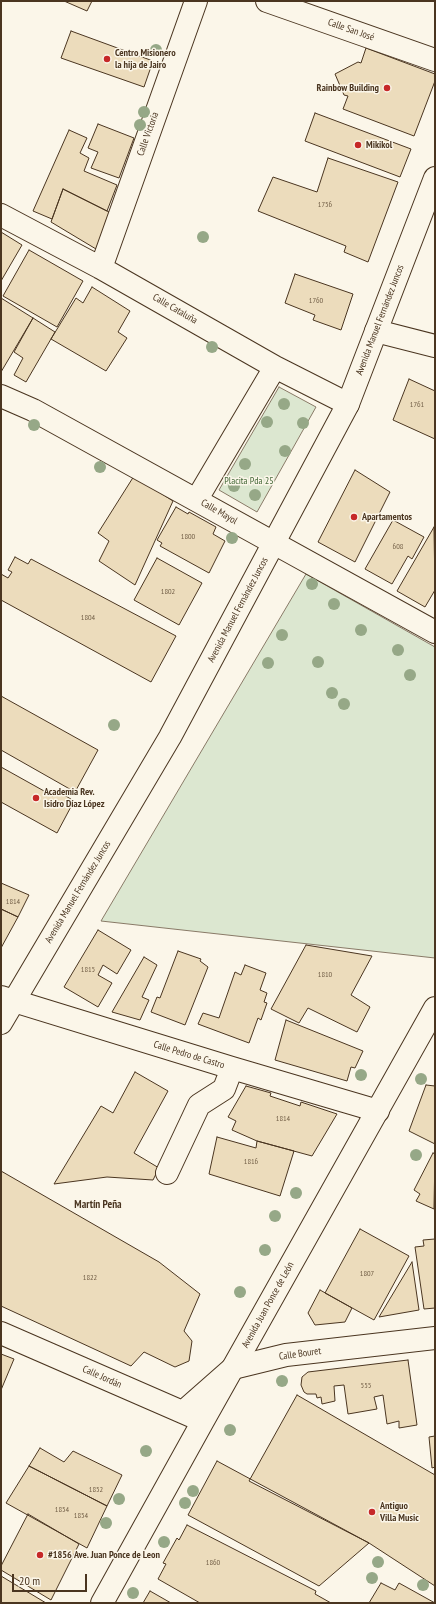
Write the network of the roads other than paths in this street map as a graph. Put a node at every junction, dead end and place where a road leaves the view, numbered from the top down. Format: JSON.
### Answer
{"nodes":[{"id":1,"x":196,"y":1,"type":"edge"},
{"id":2,"x":267,"y":1,"type":"edge"},
{"id":3,"x":435,"y":60,"type":"edge"},
{"id":4,"x":435,"y":178,"type":"edge"},
{"id":5,"x":1,"y":215,"type":"edge"},
{"id":6,"x":101,"y":268,"type":"junction"},
{"id":7,"x":376,"y":331,"type":"junction"},
{"id":8,"x":435,"y":346,"type":"edge"},
{"id":9,"x":275,"y":367,"type":"junction"},
{"id":10,"x":1,"y":396,"type":"edge"},
{"id":11,"x":348,"y":404,"type":"junction"},
{"id":12,"x":196,"y":499,"type":"junction"},
{"id":13,"x":273,"y":543,"type":"junction"},
{"id":14,"x":435,"y":632,"type":"edge"},
{"id":15,"x":7,"y":999,"type":"edge"},
{"id":16,"x":435,"y":1008,"type":"edge"},
{"id":17,"x":1,"y":1023,"type":"edge"},
{"id":18,"x":232,"y":1068,"type":"junction"},
{"id":19,"x":378,"y":1111,"type":"junction"},
{"id":20,"x":167,"y":1173,"type":"dead end"},
{"id":21,"x":1,"y":1333,"type":"edge"},
{"id":22,"x":435,"y":1338,"type":"edge"},
{"id":23,"x":233,"y":1368,"type":"junction"},
{"id":24,"x":193,"y":1416,"type":"junction"},
{"id":25,"x":102,"y":1603,"type":"edge"}],
"edges":[{"from":1,"to":6,"type":"street","name":"Calle Victoria"},
{"from":2,"to":3,"type":"street","name":"Calle San José"},
{"from":4,"to":7,"type":"street","name":"Avenida Manuel Fernández Juncos"},
{"from":5,"to":6,"type":"street","name":"Calle Cataluña"},
{"from":6,"to":9,"type":"street","name":"Calle Cataluña"},
{"from":7,"to":8,"type":"street"},
{"from":7,"to":11,"type":"street","name":"Avenida Manuel Fernández Juncos"},
{"from":9,"to":11,"type":"street","name":"Calle Cataluña"},
{"from":9,"to":12,"type":"street"},
{"from":10,"to":12,"type":"street","name":"Calle Mayol"},
{"from":11,"to":13,"type":"street","name":"Avenida Manuel Fernández Juncos"},
{"from":12,"to":13,"type":"street","name":"Calle Mayol"},
{"from":13,"to":14,"type":"street","name":"Calle Mayol"},
{"from":13,"to":15,"type":"street","name":"Avenida Manuel Fernández Juncos"},
{"from":15,"to":17,"type":"street","name":"Avenida Manuel Fernández Juncos"},
{"from":15,"to":18,"type":"street","name":"Calle Pedro de Castro"},
{"from":16,"to":19,"type":"street","name":"Avenida Juan Ponce de León"},
{"from":18,"to":19,"type":"street","name":"Calle Pedro de Castro"},
{"from":18,"to":20,"type":"street"},
{"from":19,"to":23,"type":"street","name":"Avenida Juan Ponce de León"},
{"from":21,"to":24,"type":"street","name":"Calle Jordán"},
{"from":22,"to":23,"type":"street","name":"Calle Bouret"},
{"from":23,"to":24,"type":"street","name":"Avenida Juan Ponce de León"},
{"from":24,"to":25,"type":"street","name":"Avenida Juan Ponce de León"}]}
